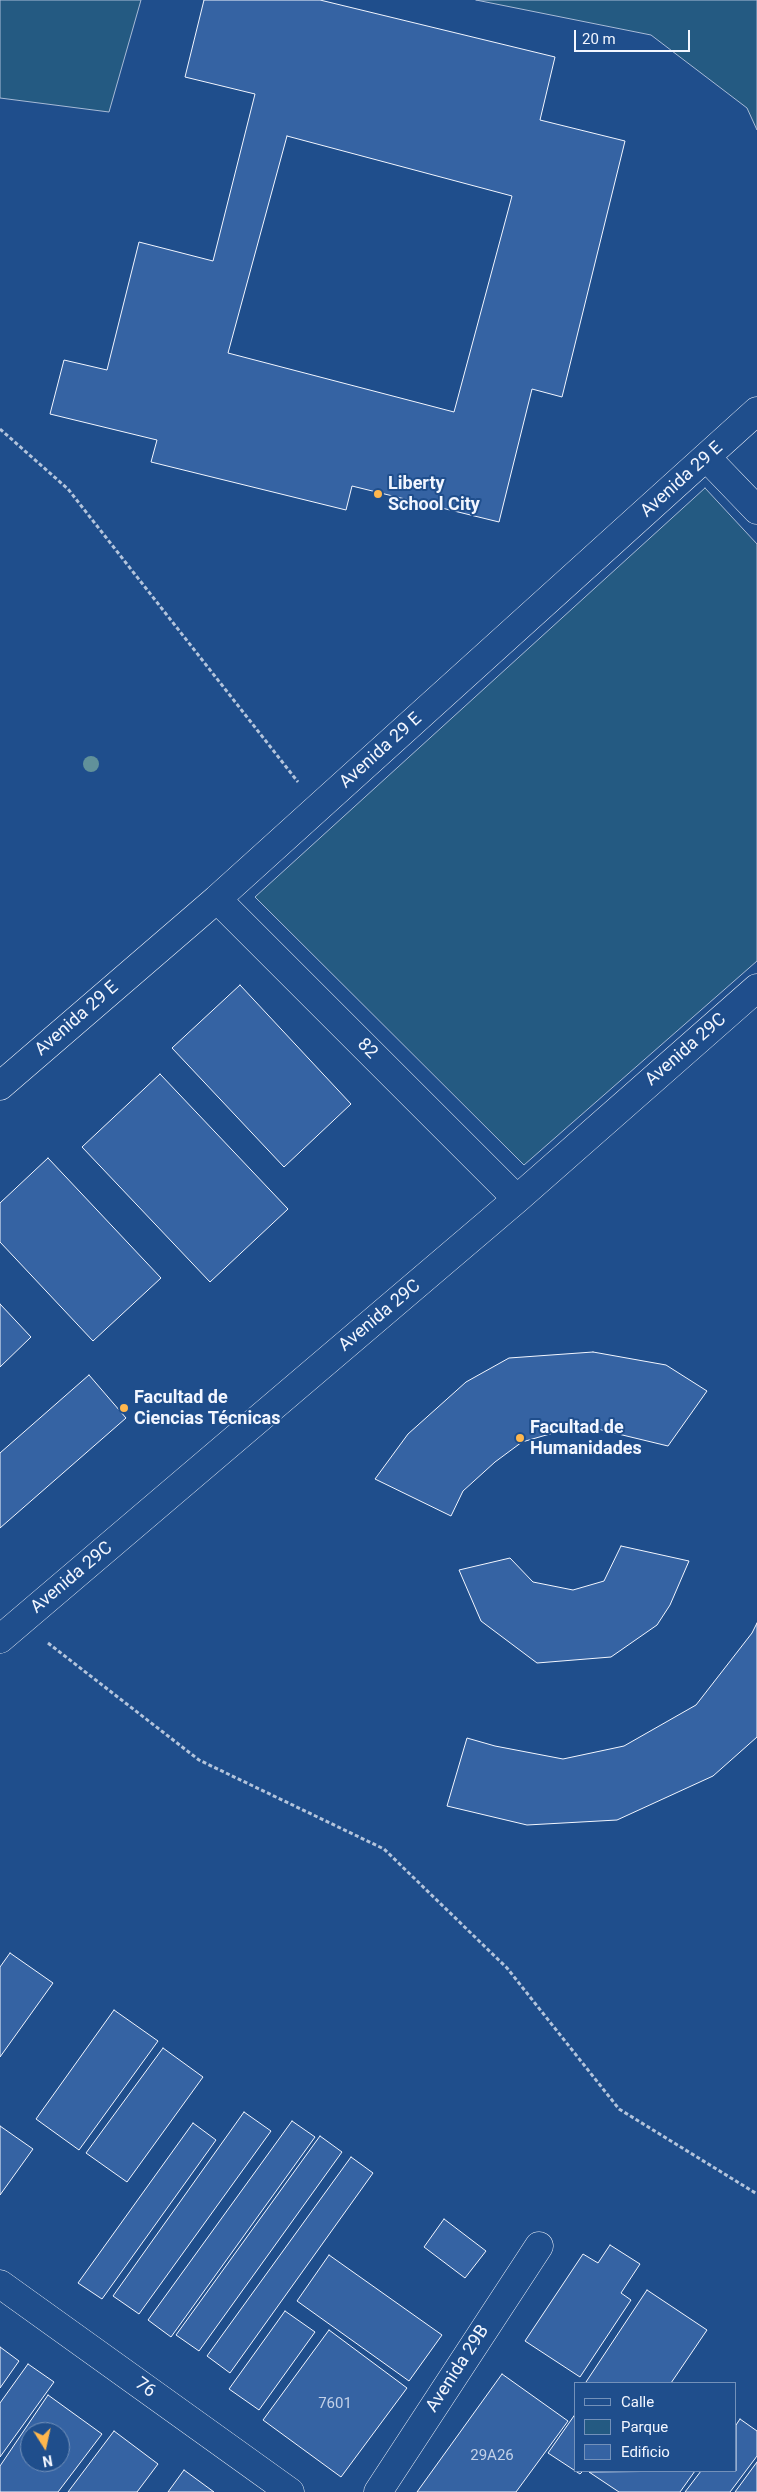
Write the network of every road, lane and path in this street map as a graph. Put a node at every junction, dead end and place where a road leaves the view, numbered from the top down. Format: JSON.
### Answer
{"nodes":[{"id":1,"x":757,"y":411,"type":"edge"},
{"id":2,"x":0,"y":429,"type":"edge"},
{"id":3,"x":707,"y":458,"type":"junction"},
{"id":4,"x":757,"y":510,"type":"edge"},
{"id":5,"x":318,"y":808,"type":"junction"},
{"id":6,"x":217,"y":899,"type":"junction"},
{"id":7,"x":757,"y":988,"type":"edge"},
{"id":8,"x":0,"y":1086,"type":"edge"},
{"id":9,"x":518,"y":1199,"type":"junction"},
{"id":10,"x":10,"y":1630,"type":"edge"},
{"id":11,"x":757,"y":2194,"type":"edge"},
{"id":12,"x":539,"y":2246,"type":"dead end"},
{"id":13,"x":0,"y":2284,"type":"edge"},
{"id":14,"x":290,"y":2492,"type":"edge"},
{"id":15,"x":378,"y":2492,"type":"edge"}],
"edges":[{"from":1,"to":3,"type":"street","name":"Avenida 29 E"},
{"from":2,"to":5,"type":"path"},
{"from":3,"to":4,"type":"street"},
{"from":3,"to":5,"type":"street","name":"Avenida 29 E"},
{"from":5,"to":6,"type":"street","name":"Avenida 29 E"},
{"from":6,"to":8,"type":"street","name":"Avenida 29 E"},
{"from":6,"to":9,"type":"street","name":"82"},
{"from":7,"to":9,"type":"street","name":"Avenida 29C"},
{"from":9,"to":10,"type":"street","name":"Avenida 29C"},
{"from":10,"to":11,"type":"path"},
{"from":12,"to":15,"type":"street","name":"Avenida 29B"},
{"from":13,"to":14,"type":"street","name":"76"}]}
